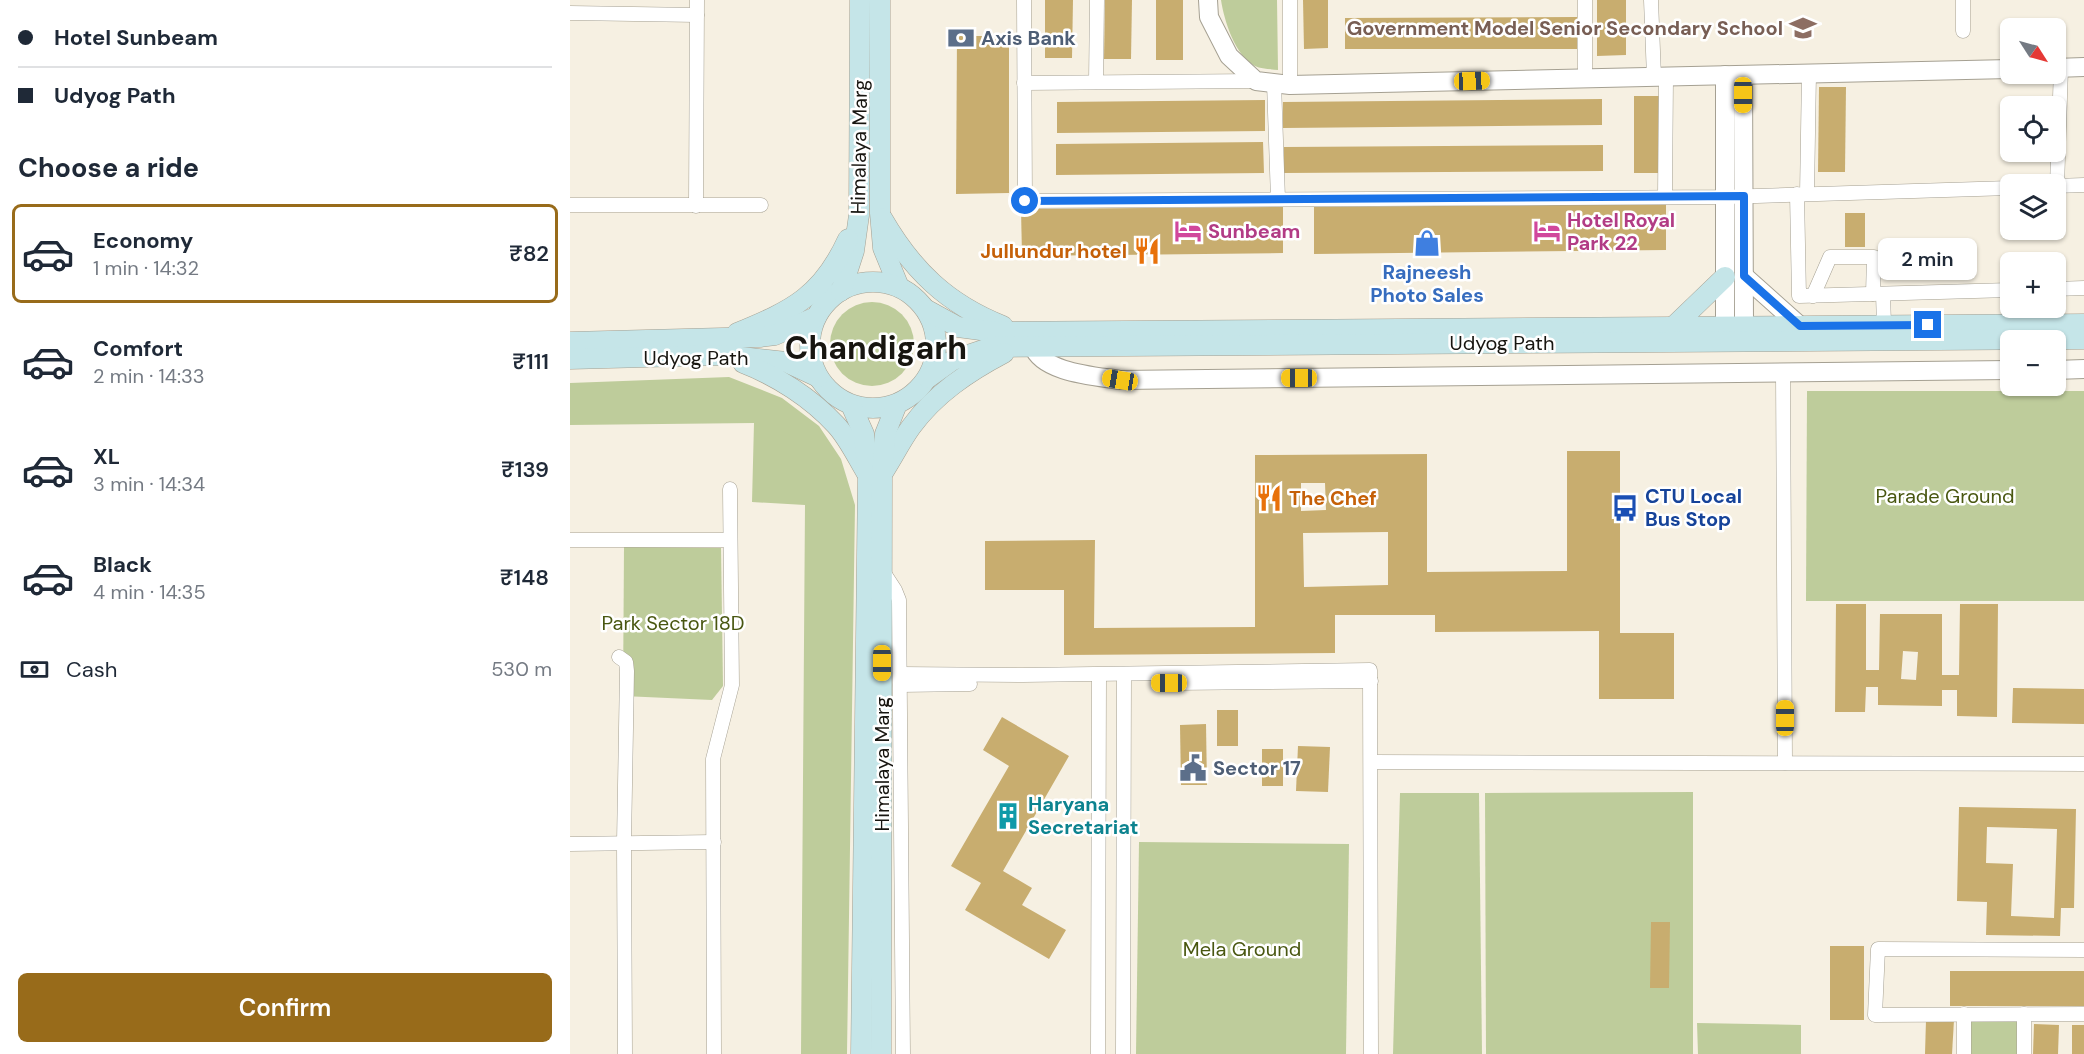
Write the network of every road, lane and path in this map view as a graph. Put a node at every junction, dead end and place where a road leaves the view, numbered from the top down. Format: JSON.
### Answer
{"nodes":[{"id":1,"x":697,"y":0,"type":"edge"},
{"id":2,"x":860,"y":0,"type":"edge"},
{"id":3,"x":880,"y":0,"type":"edge"},
{"id":4,"x":1024,"y":0,"type":"edge"},
{"id":5,"x":1097,"y":0,"type":"edge"},
{"id":6,"x":1208,"y":0,"type":"edge"},
{"id":7,"x":1290,"y":0,"type":"edge"},
{"id":8,"x":1585,"y":0,"type":"edge"},
{"id":9,"x":1651,"y":0,"type":"edge"},
{"id":10,"x":1963,"y":0,"type":"edge"},
{"id":11,"x":570,"y":14,"type":"edge"},
{"id":12,"x":697,"y":15,"type":"junction"},
{"id":13,"x":1963,"y":31,"type":"dead end"},
{"id":14,"x":2084,"y":67,"type":"edge"},
{"id":15,"x":2066,"y":68,"type":"edge"},
{"id":16,"x":2000,"y":69,"type":"edge"},
{"id":17,"x":1809,"y":73,"type":"junction"},
{"id":18,"x":1725,"y":75,"type":"junction"},
{"id":19,"x":1743,"y":75,"type":"junction"},
{"id":20,"x":1660,"y":77,"type":"junction"},
{"id":21,"x":1585,"y":78,"type":"junction"},
{"id":22,"x":1256,"y":81,"type":"junction"},
{"id":23,"x":1096,"y":82,"type":"junction"},
{"id":24,"x":1024,"y":83,"type":"junction"},
{"id":25,"x":1282,"y":84,"type":"junction"},
{"id":26,"x":2058,"y":84,"type":"edge"},
{"id":27,"x":2056,"y":174,"type":"edge"},
{"id":28,"x":2084,"y":185,"type":"edge"},
{"id":29,"x":2066,"y":186,"type":"edge"},
{"id":30,"x":2000,"y":188,"type":"edge"},
{"id":31,"x":1802,"y":194,"type":"junction"},
{"id":32,"x":1744,"y":196,"type":"junction"},
{"id":33,"x":1665,"y":197,"type":"junction"},
{"id":34,"x":1725,"y":197,"type":"junction"},
{"id":35,"x":1278,"y":199,"type":"junction"},
{"id":36,"x":570,"y":205,"type":"edge"},
{"id":37,"x":761,"y":205,"type":"dead end"},
{"id":38,"x":696,"y":206,"type":"junction"},
{"id":39,"x":880,"y":213,"type":"junction"},
{"id":40,"x":860,"y":215,"type":"junction"},
{"id":41,"x":1735,"y":277,"type":"junction"},
{"id":42,"x":899,"y":287,"type":"junction"},
{"id":43,"x":2084,"y":288,"type":"edge"},
{"id":44,"x":2066,"y":289,"type":"edge"},
{"id":45,"x":2000,"y":290,"type":"edge"},
{"id":46,"x":841,"y":291,"type":"junction"},
{"id":47,"x":1878,"y":294,"type":"junction"},
{"id":48,"x":1813,"y":296,"type":"junction"},
{"id":49,"x":927,"y":310,"type":"junction"},
{"id":50,"x":816,"y":317,"type":"junction"},
{"id":51,"x":2084,"y":324,"type":"edge"},
{"id":52,"x":1884,"y":325,"type":"junction"},
{"id":53,"x":1800,"y":326,"type":"junction"},
{"id":54,"x":1673,"y":327,"type":"junction"},
{"id":55,"x":1735,"y":327,"type":"junction"},
{"id":56,"x":2084,"y":339,"type":"edge"},
{"id":57,"x":570,"y":342,"type":"edge"},
{"id":58,"x":1023,"y":342,"type":"junction"},
{"id":59,"x":723,"y":347,"type":"junction"},
{"id":60,"x":570,"y":359,"type":"edge"},
{"id":61,"x":2084,"y":369,"type":"edge"},
{"id":62,"x":2000,"y":370,"type":"edge"},
{"id":63,"x":2066,"y":370,"type":"edge"},
{"id":64,"x":1783,"y":372,"type":"junction"},
{"id":65,"x":818,"y":377,"type":"junction"},
{"id":66,"x":928,"y":378,"type":"junction"},
{"id":67,"x":897,"y":404,"type":"junction"},
{"id":68,"x":851,"y":405,"type":"junction"},
{"id":69,"x":875,"y":475,"type":"junction"},
{"id":70,"x":730,"y":489,"type":"dead end"},
{"id":71,"x":570,"y":540,"type":"edge"},
{"id":72,"x":730,"y":540,"type":"junction"},
{"id":73,"x":882,"y":570,"type":"junction"},
{"id":74,"x":619,"y":657,"type":"dead end"},
{"id":75,"x":1099,"y":679,"type":"junction"},
{"id":76,"x":1124,"y":679,"type":"junction"},
{"id":77,"x":900,"y":680,"type":"junction"},
{"id":78,"x":1371,"y":762,"type":"junction"},
{"id":79,"x":1785,"y":763,"type":"junction"},
{"id":80,"x":2084,"y":764,"type":"edge"},
{"id":81,"x":1098,"y":805,"type":"junction"},
{"id":82,"x":1124,"y":806,"type":"junction"},
{"id":83,"x":714,"y":842,"type":"junction"},
{"id":84,"x":624,"y":843,"type":"junction"},
{"id":85,"x":570,"y":844,"type":"edge"},
{"id":86,"x":2084,"y":950,"type":"edge"},
{"id":87,"x":1964,"y":1014,"type":"junction"},
{"id":88,"x":2024,"y":1014,"type":"junction"},
{"id":89,"x":2084,"y":1014,"type":"edge"},
{"id":90,"x":625,"y":1054,"type":"edge"},
{"id":91,"x":714,"y":1054,"type":"edge"},
{"id":92,"x":861,"y":1054,"type":"edge"},
{"id":93,"x":881,"y":1054,"type":"edge"},
{"id":94,"x":903,"y":1054,"type":"edge"},
{"id":95,"x":1098,"y":1054,"type":"edge"},
{"id":96,"x":1123,"y":1054,"type":"edge"},
{"id":97,"x":1371,"y":1054,"type":"edge"},
{"id":98,"x":1964,"y":1054,"type":"edge"},
{"id":99,"x":2024,"y":1054,"type":"edge"}],
"edges":[{"from":1,"to":12,"type":"street"},
{"from":2,"to":40,"type":"main road","name":"Himalaya Marg"},
{"from":3,"to":39,"type":"main road","name":"Himalaya Marg"},
{"from":4,"to":24,"type":"street"},
{"from":5,"to":23,"type":"street"},
{"from":6,"to":22,"type":"street"},
{"from":7,"to":25,"type":"street"},
{"from":8,"to":21,"type":"street"},
{"from":9,"to":20,"type":"street"},
{"from":10,"to":13,"type":"street"},
{"from":11,"to":12,"type":"street"},
{"from":12,"to":38,"type":"street"},
{"from":14,"to":15,"type":"street"},
{"from":16,"to":17,"type":"street"},
{"from":17,"to":19,"type":"street"},
{"from":17,"to":31,"type":"street"},
{"from":18,"to":19,"type":"street"},
{"from":18,"to":20,"type":"street"},
{"from":18,"to":34,"type":"street"},
{"from":19,"to":32,"type":"street"},
{"from":20,"to":21,"type":"street"},
{"from":20,"to":33,"type":"street"},
{"from":21,"to":25,"type":"street"},
{"from":22,"to":23,"type":"street"},
{"from":22,"to":25,"type":"street"},
{"from":23,"to":24,"type":"street"},
{"from":24,"to":35,"type":"street"},
{"from":25,"to":35,"type":"street"},
{"from":26,"to":27,"type":"street"},
{"from":28,"to":29,"type":"street"},
{"from":30,"to":31,"type":"street"},
{"from":31,"to":32,"type":"street"},
{"from":31,"to":48,"type":"street"},
{"from":32,"to":34,"type":"street"},
{"from":32,"to":41,"type":"street"},
{"from":33,"to":34,"type":"street"},
{"from":33,"to":35,"type":"street"},
{"from":34,"to":41,"type":"street"},
{"from":36,"to":38,"type":"street"},
{"from":37,"to":38,"type":"street"},
{"from":39,"to":42,"type":"main road","name":"Himalaya Marg"},
{"from":39,"to":58,"type":"main road"},
{"from":40,"to":46,"type":"main road","name":"Himalaya Marg"},
{"from":40,"to":59,"type":"main road"},
{"from":41,"to":53,"type":"street"},
{"from":41,"to":54,"type":"main road"},
{"from":41,"to":55,"type":"street"},
{"from":42,"to":46,"type":"main road"},
{"from":42,"to":49,"type":"main road"},
{"from":43,"to":44,"type":"street"},
{"from":45,"to":47,"type":"street"},
{"from":46,"to":50,"type":"main road"},
{"from":47,"to":48,"type":"street"},
{"from":47,"to":48,"type":"street"},
{"from":47,"to":52,"type":"street"},
{"from":49,"to":58,"type":"main road","name":"Udyog Path"},
{"from":49,"to":66,"type":"main road"},
{"from":50,"to":59,"type":"main road","name":"Udyog Path"},
{"from":50,"to":65,"type":"main road"},
{"from":51,"to":52,"type":"main road","name":"Udyog Path"},
{"from":52,"to":53,"type":"main road","name":"Udyog Path"},
{"from":53,"to":55,"type":"main road","name":"Udyog Path"},
{"from":54,"to":55,"type":"main road","name":"Udyog Path"},
{"from":54,"to":58,"type":"main road","name":"Udyog Path"},
{"from":56,"to":58,"type":"main road","name":"Udyog Path"},
{"from":57,"to":59,"type":"main road","name":"Udyog Path"},
{"from":58,"to":64,"type":"street"},
{"from":58,"to":66,"type":"main road","name":"Udyog Path"},
{"from":58,"to":69,"type":"main road"},
{"from":59,"to":60,"type":"main road","name":"Udyog Path"},
{"from":59,"to":65,"type":"main road","name":"Udyog Path"},
{"from":59,"to":69,"type":"main road"},
{"from":61,"to":63,"type":"street"},
{"from":62,"to":64,"type":"street"},
{"from":64,"to":79,"type":"street"},
{"from":65,"to":68,"type":"main road"},
{"from":66,"to":67,"type":"main road"},
{"from":67,"to":68,"type":"main road"},
{"from":67,"to":69,"type":"main road","name":"Himalaya Marg"},
{"from":68,"to":69,"type":"main road","name":"Himalaya Marg"},
{"from":69,"to":73,"type":"main road","name":"Himalaya Marg"},
{"from":69,"to":92,"type":"main road","name":"Himalaya Marg"},
{"from":70,"to":72,"type":"street"},
{"from":71,"to":72,"type":"street"},
{"from":72,"to":83,"type":"street"},
{"from":73,"to":77,"type":"street"},
{"from":73,"to":93,"type":"main road","name":"Himalaya Marg"},
{"from":74,"to":84,"type":"street"},
{"from":75,"to":76,"type":"street"},
{"from":75,"to":77,"type":"street"},
{"from":75,"to":81,"type":"street"},
{"from":76,"to":78,"type":"street"},
{"from":76,"to":82,"type":"street"},
{"from":77,"to":94,"type":"street"},
{"from":78,"to":79,"type":"street"},
{"from":78,"to":97,"type":"street"},
{"from":79,"to":80,"type":"street"},
{"from":81,"to":82,"type":"street"},
{"from":81,"to":95,"type":"street"},
{"from":82,"to":96,"type":"street"},
{"from":83,"to":84,"type":"street"},
{"from":83,"to":91,"type":"street"},
{"from":84,"to":85,"type":"street"},
{"from":84,"to":90,"type":"street"},
{"from":86,"to":87,"type":"street"},
{"from":87,"to":88,"type":"street"},
{"from":87,"to":98,"type":"street"},
{"from":88,"to":89,"type":"street"},
{"from":88,"to":99,"type":"street"}]}
